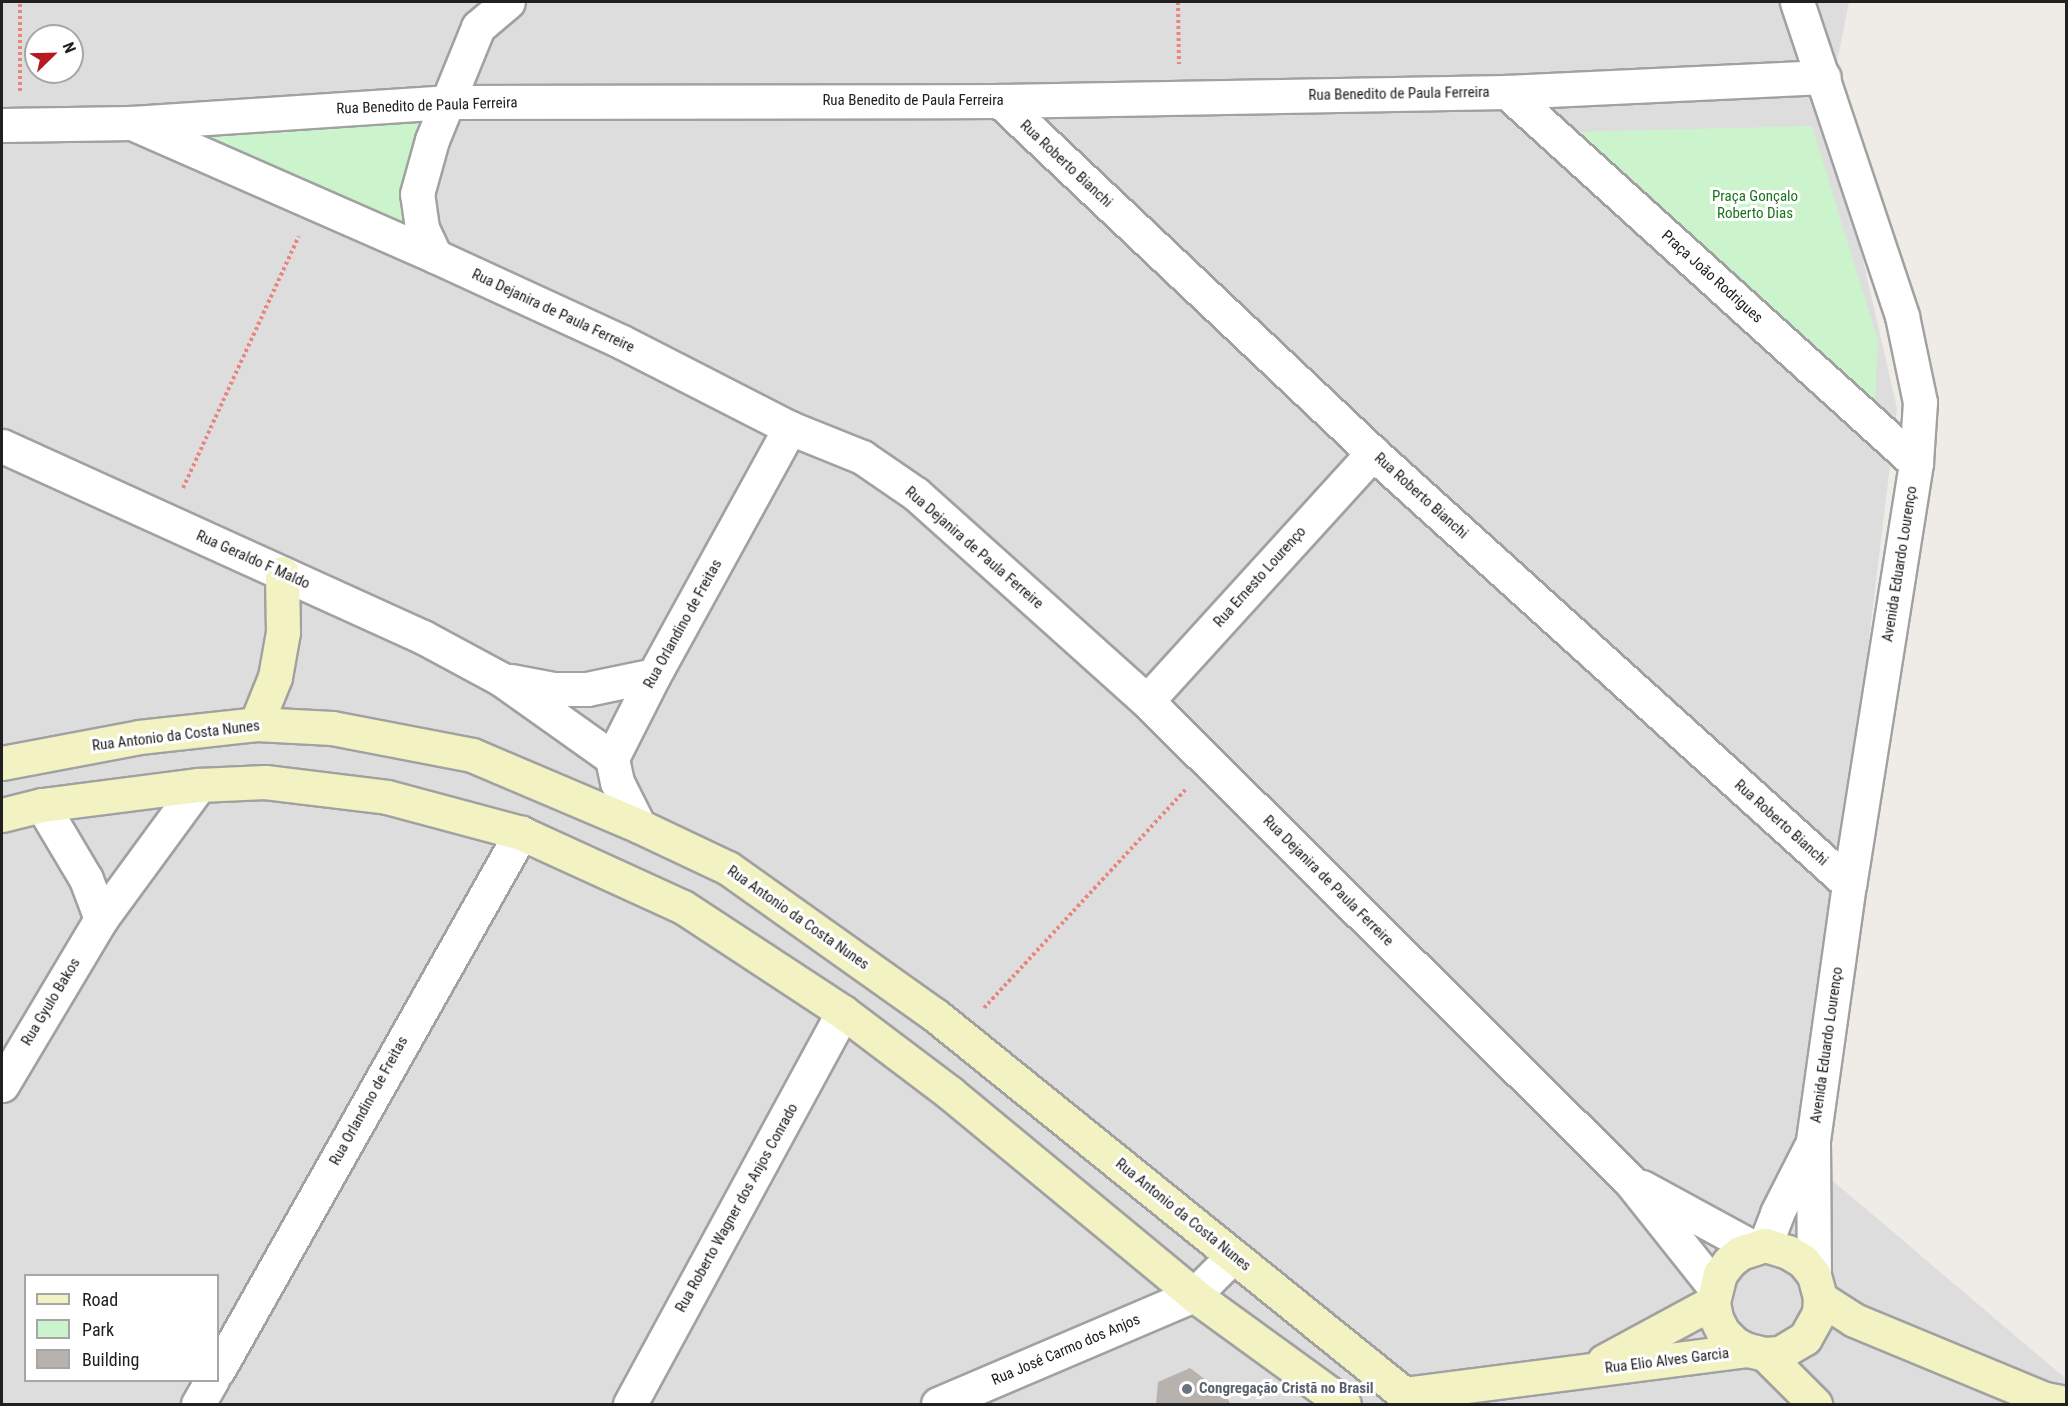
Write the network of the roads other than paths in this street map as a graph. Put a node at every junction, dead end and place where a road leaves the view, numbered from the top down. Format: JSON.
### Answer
{"nodes":[{"id":1,"x":508,"y":2,"type":"edge"},
{"id":2,"x":1797,"y":2,"type":"edge"},
{"id":3,"x":1824,"y":77,"type":"junction"},
{"id":4,"x":1508,"y":92,"type":"junction"},
{"id":5,"x":1000,"y":101,"type":"junction"},
{"id":6,"x":446,"y":102,"type":"junction"},
{"id":7,"x":132,"y":123,"type":"junction"},
{"id":8,"x":11,"y":124,"type":"edge"},
{"id":9,"x":435,"y":256,"type":"junction"},
{"id":10,"x":790,"y":428,"type":"junction"},
{"id":11,"x":2,"y":446,"type":"edge"},
{"id":12,"x":1374,"y":453,"type":"junction"},
{"id":13,"x":1916,"y":463,"type":"junction"},
{"id":14,"x":282,"y":573,"type":"junction"},
{"id":15,"x":654,"y":675,"type":"junction"},
{"id":16,"x":501,"y":679,"type":"junction"},
{"id":17,"x":1147,"y":701,"type":"junction"},
{"id":18,"x":256,"y":724,"type":"junction"},
{"id":19,"x":612,"y":758,"type":"junction"},
{"id":20,"x":2,"y":763,"type":"edge"},
{"id":21,"x":200,"y":785,"type":"junction"},
{"id":22,"x":42,"y":805,"type":"junction"},
{"id":23,"x":2,"y":815,"type":"edge"},
{"id":24,"x":639,"y":825,"type":"junction"},
{"id":25,"x":521,"y":833,"type":"junction"},
{"id":26,"x":1849,"y":884,"type":"junction"},
{"id":27,"x":101,"y":919,"type":"junction"},
{"id":28,"x":843,"y":1012,"type":"junction"},
{"id":29,"x":2,"y":1085,"type":"edge"},
{"id":30,"x":1813,"y":1141,"type":"junction"},
{"id":31,"x":1630,"y":1181,"type":"junction"},
{"id":32,"x":1759,"y":1247,"type":"junction"},
{"id":33,"x":1233,"y":1256,"type":"junction"},
{"id":34,"x":1817,"y":1287,"type":"junction"},
{"id":35,"x":1194,"y":1295,"type":"junction"},
{"id":36,"x":1714,"y":1295,"type":"junction"},
{"id":37,"x":1756,"y":1352,"type":"junction"},
{"id":38,"x":1278,"y":1356,"type":"junction"},
{"id":39,"x":219,"y":1368,"type":"edge"},
{"id":40,"x":1587,"y":1371,"type":"junction"},
{"id":41,"x":211,"y":1382,"type":"edge"},
{"id":42,"x":1402,"y":1399,"type":"edge"},
{"id":43,"x":2067,"y":1403,"type":"edge"},
{"id":44,"x":198,"y":1404,"type":"edge"},
{"id":45,"x":630,"y":1404,"type":"edge"},
{"id":46,"x":938,"y":1404,"type":"edge"},
{"id":47,"x":1307,"y":1404,"type":"edge"},
{"id":48,"x":1344,"y":1404,"type":"edge"},
{"id":49,"x":1815,"y":1404,"type":"edge"}],
"edges":[{"from":1,"to":6,"type":"street"},
{"from":2,"to":3,"type":"street","name":"Avenida Eduardo Lourenço"},
{"from":3,"to":4,"type":"street","name":"Rua Benedito de Paula Ferreira"},
{"from":3,"to":13,"type":"street","name":"Avenida Eduardo Lourenço"},
{"from":4,"to":5,"type":"street","name":"Rua Benedito de Paula Ferreira"},
{"from":4,"to":13,"type":"street","name":"Praça João Rodrigues"},
{"from":5,"to":6,"type":"street","name":"Rua Benedito de Paula Ferreira"},
{"from":5,"to":12,"type":"street","name":"Rua Roberto Bianchi"},
{"from":6,"to":7,"type":"street","name":"Rua Benedito de Paula Ferreira"},
{"from":6,"to":9,"type":"street"},
{"from":7,"to":8,"type":"street","name":"Rua Benedito de Paula Ferreira"},
{"from":7,"to":9,"type":"street","name":"Rua Dejanira de Paula Ferreire"},
{"from":9,"to":10,"type":"street","name":"Rua Dejanira de Paula Ferreire"},
{"from":10,"to":15,"type":"street","name":"Rua Orlandino de Freitas"},
{"from":10,"to":17,"type":"street","name":"Rua Dejanira de Paula Ferreire"},
{"from":11,"to":14,"type":"street","name":"Rua Geraldo F Maldo"},
{"from":12,"to":17,"type":"street","name":"Rua Ernesto Lourenço"},
{"from":12,"to":26,"type":"street","name":"Rua Roberto Bianchi"},
{"from":13,"to":26,"type":"street","name":"Avenida Eduardo Lourenço"},
{"from":14,"to":16,"type":"street","name":"Rua Geraldo F Maldo"},
{"from":14,"to":18,"type":"main road"},
{"from":15,"to":16,"type":"street","name":"Rua Geraldo F Maldo"},
{"from":15,"to":19,"type":"street","name":"Rua Orlandino de Freitas"},
{"from":16,"to":19,"type":"street","name":"Rua Geraldo F Maldo"},
{"from":17,"to":31,"type":"street","name":"Rua Dejanira de Paula Ferreire"},
{"from":18,"to":20,"type":"main road","name":"Rua Antonio da Costa Nunes"},
{"from":18,"to":24,"type":"main road","name":"Rua Antonio da Costa Nunes"},
{"from":19,"to":24,"type":"street"},
{"from":21,"to":22,"type":"main road"},
{"from":21,"to":25,"type":"main road"},
{"from":21,"to":27,"type":"street","name":"Rua Gyulo Bakos"},
{"from":22,"to":23,"type":"main road"},
{"from":22,"to":27,"type":"street"},
{"from":24,"to":33,"type":"main road","name":"Rua Antonio da Costa Nunes"},
{"from":25,"to":28,"type":"main road"},
{"from":25,"to":39,"type":"street","name":"Rua Orlandino de Freitas"},
{"from":26,"to":30,"type":"street","name":"Avenida Eduardo Lourenço"},
{"from":27,"to":29,"type":"street","name":"Rua Gyulo Bakos"},
{"from":28,"to":35,"type":"main road"},
{"from":28,"to":45,"type":"street","name":"Rua Roberto Wagner dos Anjos Conrado"},
{"from":30,"to":32,"type":"street","name":"Avenida Eduardo Lourenço"},
{"from":30,"to":34,"type":"street","name":"Avenida Eduardo Lourenço"},
{"from":31,"to":32,"type":"street","name":"Rua Dejanira de Paula Ferreire"},
{"from":31,"to":36,"type":"street","name":"Rua Dejanira de Paula Ferreire"},
{"from":32,"to":34,"type":"main road"},
{"from":32,"to":36,"type":"main road"},
{"from":33,"to":35,"type":"street"},
{"from":33,"to":42,"type":"main road","name":"Rua Antonio da Costa Nunes"},
{"from":34,"to":37,"type":"main road"},
{"from":34,"to":43,"type":"main road"},
{"from":35,"to":38,"type":"main road"},
{"from":35,"to":46,"type":"street","name":"Rua José Carmo dos Anjos"},
{"from":36,"to":37,"type":"main road"},
{"from":36,"to":40,"type":"main road","name":"Rua Elio Alves Garcia"},
{"from":37,"to":40,"type":"main road","name":"Rua Elio Alves Garcia"},
{"from":37,"to":49,"type":"main road"},
{"from":38,"to":47,"type":"main road"},
{"from":38,"to":48,"type":"main road"},
{"from":40,"to":42,"type":"main road","name":"Rua Elio Alves Garcia"},
{"from":41,"to":44,"type":"street"}]}
